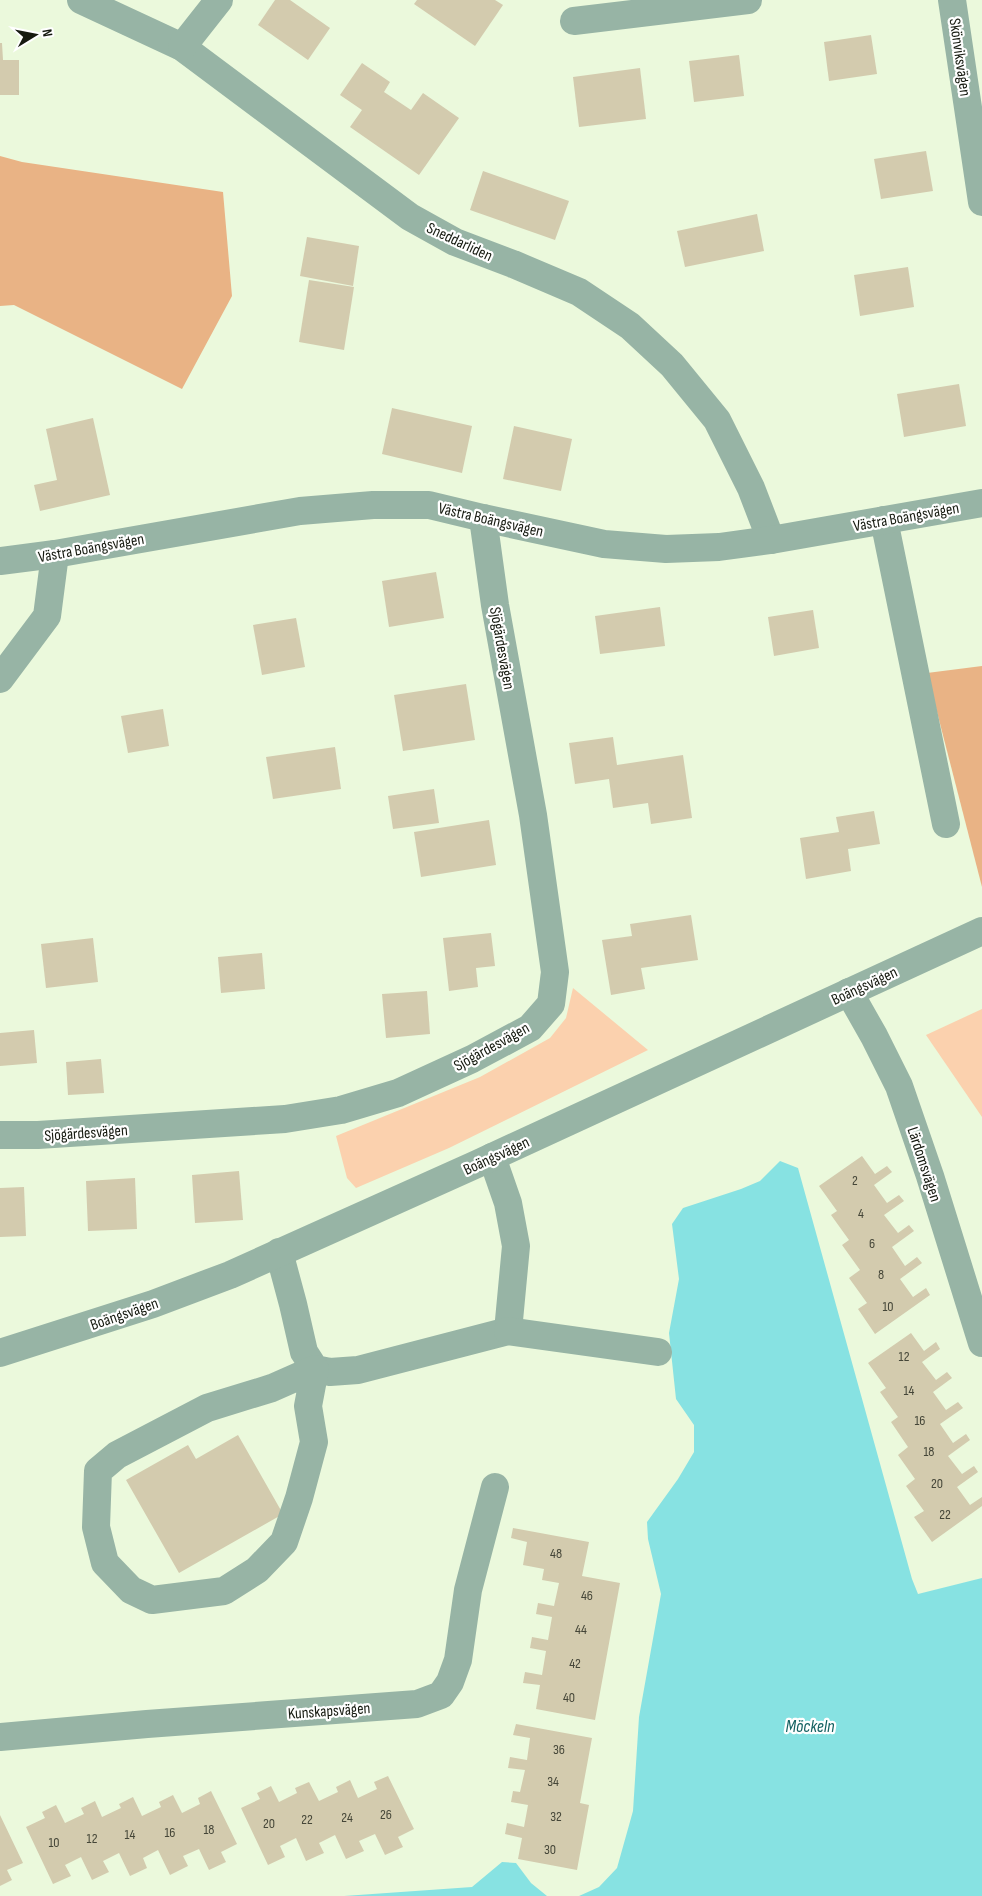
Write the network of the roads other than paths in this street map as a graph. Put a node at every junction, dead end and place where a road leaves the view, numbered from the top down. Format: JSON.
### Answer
{"nodes":[{"id":1,"x":81,"y":0,"type":"edge"},
{"id":2,"x":218,"y":0,"type":"edge"},
{"id":3,"x":748,"y":0,"type":"edge"},
{"id":4,"x":952,"y":0,"type":"edge"},
{"id":5,"x":574,"y":21,"type":"dead end"},
{"id":6,"x":182,"y":47,"type":"junction"},
{"id":7,"x":982,"y":202,"type":"edge"},
{"id":8,"x":982,"y":503,"type":"edge"},
{"id":9,"x":483,"y":518,"type":"junction"},
{"id":10,"x":884,"y":520,"type":"junction"},
{"id":11,"x":771,"y":540,"type":"junction"},
{"id":12,"x":55,"y":554,"type":"junction"},
{"id":13,"x":0,"y":562,"type":"edge"},
{"id":14,"x":0,"y":679,"type":"edge"},
{"id":15,"x":946,"y":824,"type":"dead end"},
{"id":16,"x":982,"y":931,"type":"edge"},
{"id":17,"x":849,"y":992,"type":"junction"},
{"id":18,"x":0,"y":1136,"type":"edge"},
{"id":19,"x":492,"y":1157,"type":"junction"},
{"id":20,"x":279,"y":1252,"type":"junction"},
{"id":21,"x":508,"y":1332,"type":"junction"},
{"id":22,"x":982,"y":1343,"type":"edge"},
{"id":23,"x":658,"y":1352,"type":"dead end"},
{"id":24,"x":0,"y":1354,"type":"edge"},
{"id":25,"x":315,"y":1369,"type":"junction"},
{"id":26,"x":495,"y":1487,"type":"dead end"},
{"id":27,"x":0,"y":1737,"type":"edge"}],
"edges":[{"from":1,"to":6,"type":"street","name":"Sneddarliden"},
{"from":2,"to":6,"type":"street"},
{"from":3,"to":5,"type":"street"},
{"from":4,"to":7,"type":"street","name":"Skönviksvägen"},
{"from":6,"to":11,"type":"street","name":"Sneddarliden"},
{"from":8,"to":10,"type":"street","name":"Västra Boängsvägen"},
{"from":9,"to":11,"type":"street","name":"Västra Boängsvägen"},
{"from":9,"to":12,"type":"street","name":"Västra Boängsvägen"},
{"from":9,"to":18,"type":"street","name":"Sjögärdesvägen"},
{"from":10,"to":11,"type":"street","name":"Västra Boängsvägen"},
{"from":10,"to":15,"type":"street"},
{"from":12,"to":13,"type":"street","name":"Västra Boängsvägen"},
{"from":12,"to":14,"type":"street"},
{"from":16,"to":17,"type":"street","name":"Boängsvägen"},
{"from":17,"to":19,"type":"street","name":"Boängsvägen"},
{"from":17,"to":22,"type":"street","name":"Lärdomsvägen"},
{"from":19,"to":20,"type":"street","name":"Boängsvägen"},
{"from":19,"to":21,"type":"street"},
{"from":20,"to":24,"type":"street","name":"Boängsvägen"},
{"from":20,"to":25,"type":"street"},
{"from":21,"to":23,"type":"street"},
{"from":21,"to":25,"type":"street"},
{"from":25,"to":25,"type":"street"},
{"from":26,"to":27,"type":"street","name":"Kunskapsvägen"}]}
